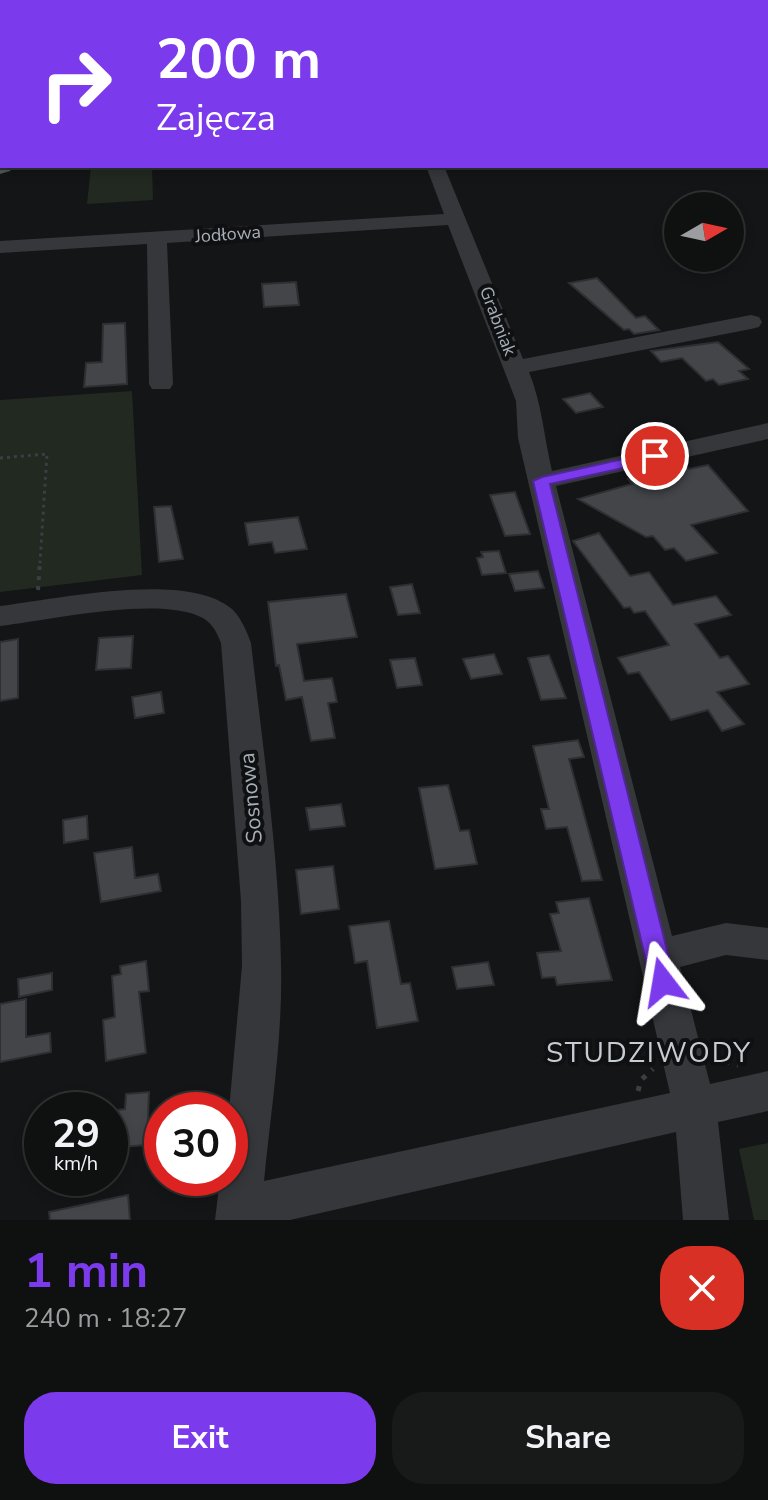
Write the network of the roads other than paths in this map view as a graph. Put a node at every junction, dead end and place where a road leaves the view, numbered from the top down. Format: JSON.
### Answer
{"nodes":[{"id":1,"x":436,"y":168,"type":"edge"},
{"id":2,"x":456,"y":219,"type":"junction"},
{"id":3,"x":157,"y":239,"type":"junction"},
{"id":4,"x":0,"y":247,"type":"edge"},
{"id":5,"x":751,"y":322,"type":"dead end"},
{"id":6,"x":515,"y":368,"type":"junction"},
{"id":7,"x":161,"y":384,"type":"dead end"},
{"id":8,"x":768,"y":431,"type":"edge"},
{"id":9,"x":542,"y":481,"type":"junction"},
{"id":10,"x":0,"y":616,"type":"edge"},
{"id":11,"x":768,"y":944,"type":"edge"},
{"id":12,"x":657,"y":956,"type":"junction"},
{"id":13,"x":768,"y":1091,"type":"edge"},
{"id":14,"x":695,"y":1108,"type":"junction"},
{"id":15,"x":239,"y":1214,"type":"edge"},
{"id":16,"x":706,"y":1220,"type":"edge"}],
"edges":[{"from":1,"to":2,"type":"street","name":"Grabniak"},
{"from":2,"to":3,"type":"street","name":"Jodłowa"},
{"from":2,"to":6,"type":"street","name":"Grabniak"},
{"from":3,"to":4,"type":"street","name":"Jodłowa"},
{"from":3,"to":7,"type":"street"},
{"from":5,"to":6,"type":"street"},
{"from":6,"to":9,"type":"street","name":"Grabniak"},
{"from":8,"to":9,"type":"street"},
{"from":9,"to":12,"type":"street","name":"Grabniak"},
{"from":10,"to":15,"type":"street","name":"Sosnowa"},
{"from":11,"to":12,"type":"street"},
{"from":12,"to":14,"type":"street","name":"Grabniak"},
{"from":13,"to":14,"type":"street","name":"Sosnowa"},
{"from":14,"to":15,"type":"street","name":"Sosnowa"},
{"from":14,"to":16,"type":"street","name":"Grabniak"}]}
